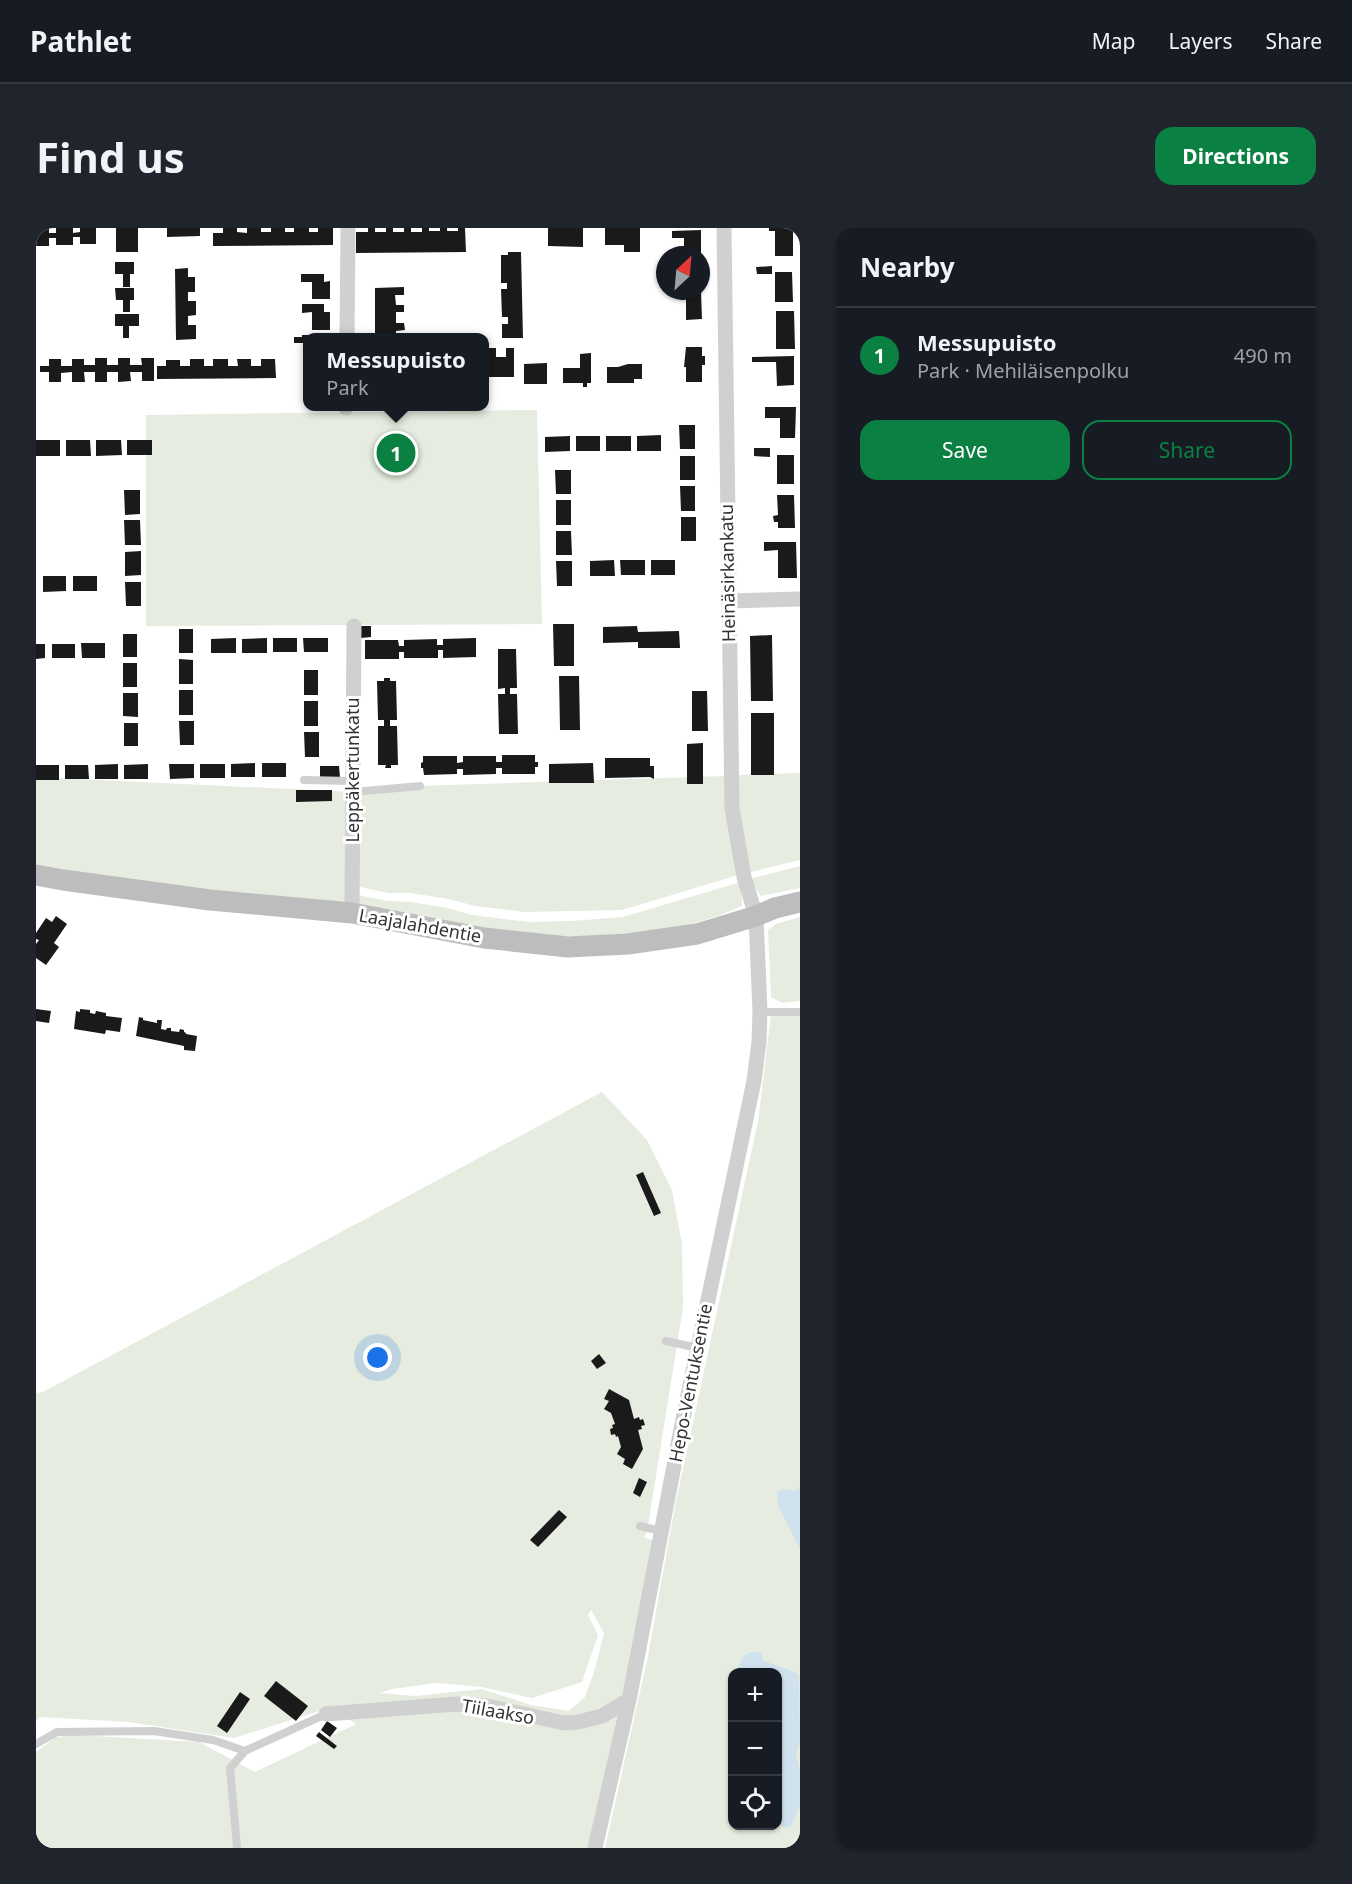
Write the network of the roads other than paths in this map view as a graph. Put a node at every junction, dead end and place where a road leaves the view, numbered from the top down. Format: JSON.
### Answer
{"nodes":[{"id":1,"x":348,"y":228,"type":"edge"},
{"id":2,"x":723,"y":228,"type":"edge"},
{"id":3,"x":347,"y":333,"type":"edge"},
{"id":4,"x":800,"y":599,"type":"edge"},
{"id":5,"x":728,"y":601,"type":"junction"},
{"id":6,"x":354,"y":626,"type":"dead end"},
{"id":7,"x":304,"y":780,"type":"dead end"},
{"id":8,"x":420,"y":786,"type":"dead end"},
{"id":9,"x":352,"y":787,"type":"junction"},
{"id":10,"x":36,"y":875,"type":"edge"},
{"id":11,"x":800,"y":902,"type":"edge"},
{"id":12,"x":352,"y":913,"type":"junction"},
{"id":13,"x":756,"y":916,"type":"junction"},
{"id":14,"x":760,"y":1012,"type":"junction"},
{"id":15,"x":800,"y":1012,"type":"edge"},
{"id":16,"x":666,"y":1341,"type":"dead end"},
{"id":17,"x":698,"y":1348,"type":"junction"},
{"id":18,"x":640,"y":1526,"type":"dead end"},
{"id":19,"x":662,"y":1531,"type":"junction"},
{"id":20,"x":628,"y":1700,"type":"junction"},
{"id":21,"x":326,"y":1714,"type":"joint"},
{"id":22,"x":36,"y":1744,"type":"edge"},
{"id":23,"x":245,"y":1751,"type":"junction"},
{"id":24,"x":237,"y":1848,"type":"edge"},
{"id":25,"x":595,"y":1848,"type":"edge"}],
"edges":[{"from":1,"to":3,"type":"street"},
{"from":2,"to":5,"type":"street","name":"Heinäsirkankatu"},
{"from":4,"to":5,"type":"street"},
{"from":5,"to":13,"type":"street","name":"Heinäsirkankatu"},
{"from":6,"to":9,"type":"street","name":"Leppäkertunkatu"},
{"from":7,"to":9,"type":"lane"},
{"from":8,"to":9,"type":"lane"},
{"from":9,"to":12,"type":"street","name":"Leppäkertunkatu"},
{"from":10,"to":12,"type":"street","name":"Laajalahdentie"},
{"from":11,"to":13,"type":"street","name":"Laajalahdentie"},
{"from":12,"to":13,"type":"street","name":"Laajalahdentie"},
{"from":13,"to":14,"type":"street","name":"Hepo-Ventuksentie"},
{"from":14,"to":15,"type":"lane"},
{"from":14,"to":17,"type":"street","name":"Hepo-Ventuksentie"},
{"from":16,"to":17,"type":"lane"},
{"from":17,"to":19,"type":"street","name":"Hepo-Ventuksentie"},
{"from":18,"to":19,"type":"lane"},
{"from":19,"to":20,"type":"street","name":"Hepo-Ventuksentie"},
{"from":20,"to":21,"type":"street","name":"Tiilaakso"},
{"from":20,"to":25,"type":"street","name":"Hepo-Ventuksentie"},
{"from":21,"to":23,"type":"lane"},
{"from":22,"to":23,"type":"lane"},
{"from":23,"to":24,"type":"lane"}]}
